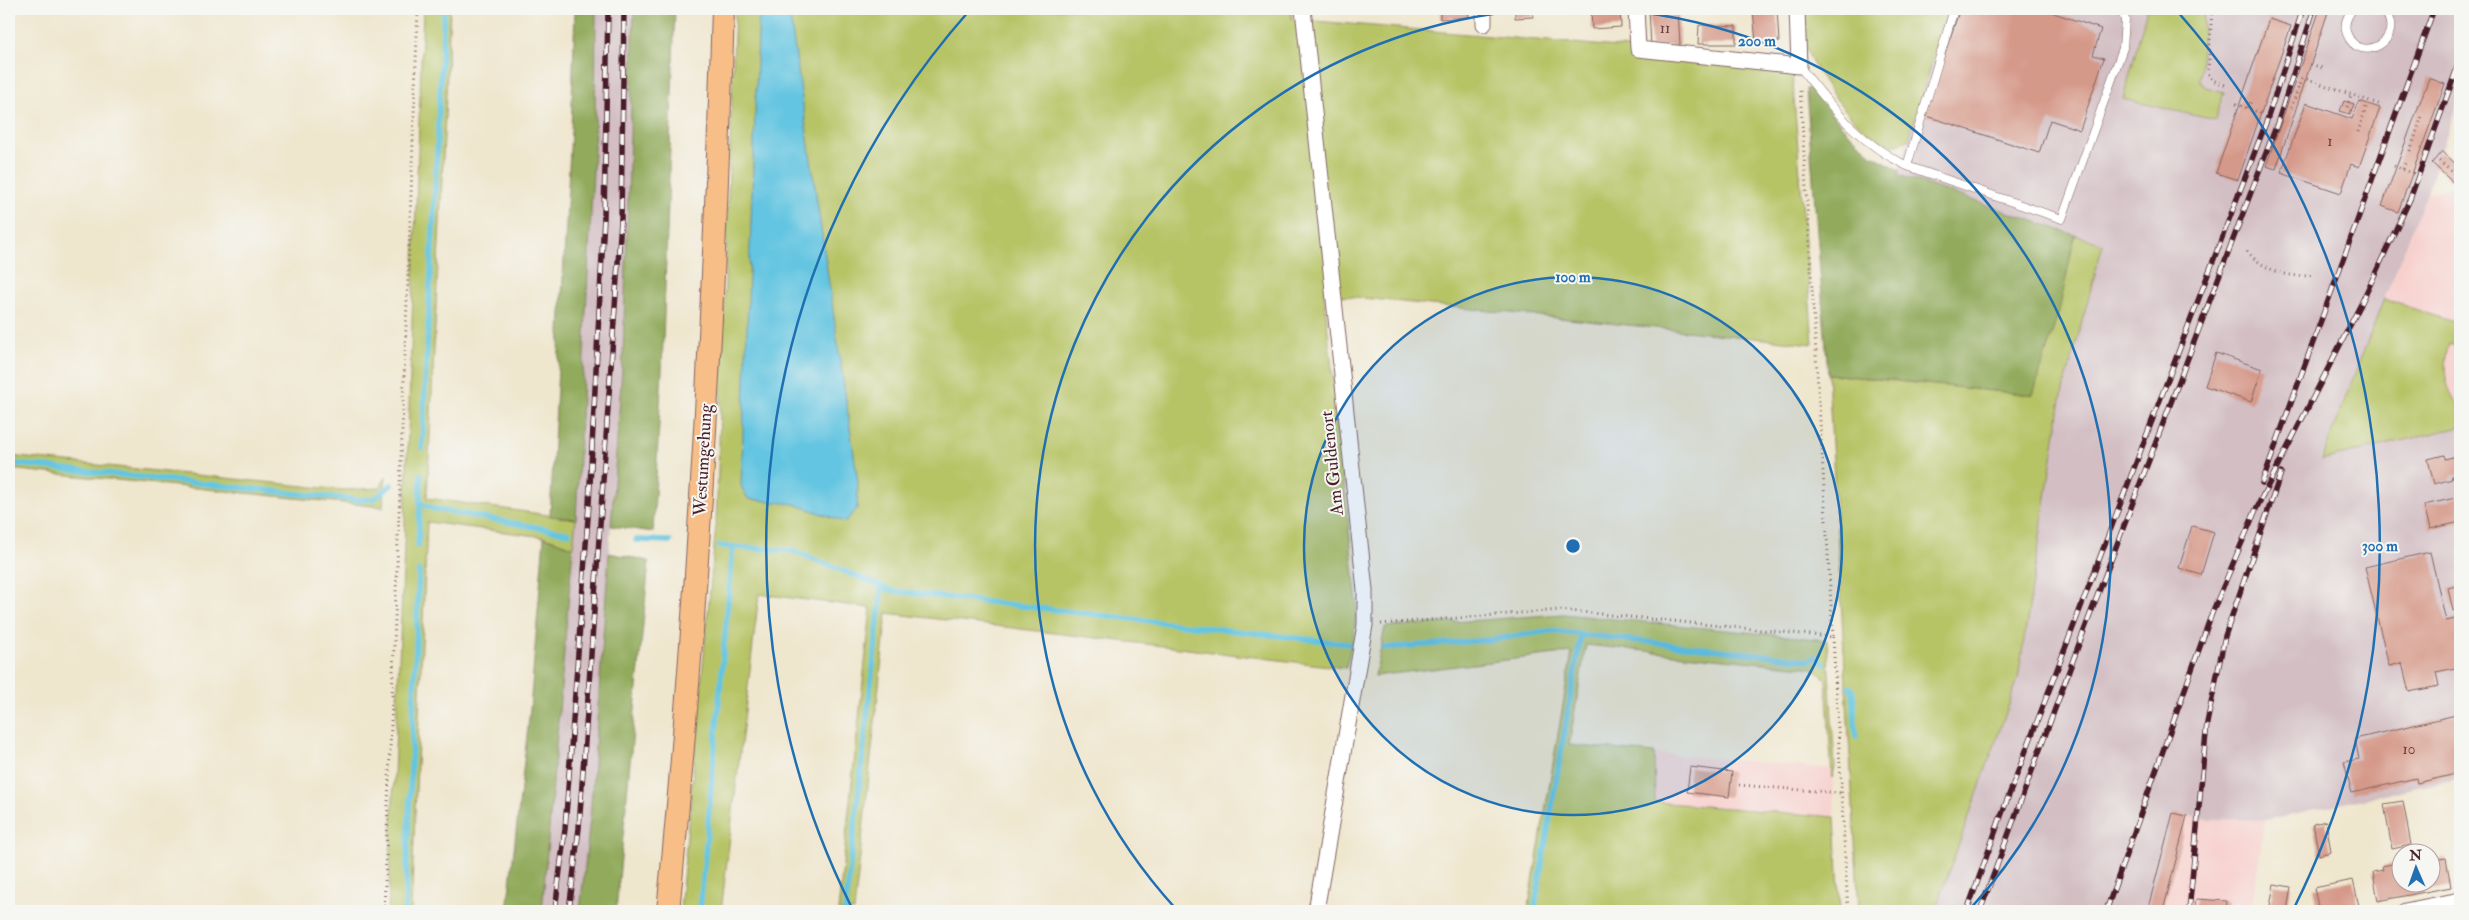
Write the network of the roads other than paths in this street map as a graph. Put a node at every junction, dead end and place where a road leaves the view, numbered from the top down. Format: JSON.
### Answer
{"nodes":[{"id":1,"x":723,"y":9,"type":"edge"},
{"id":2,"x":1303,"y":9,"type":"edge"},
{"id":3,"x":1484,"y":9,"type":"edge"},
{"id":4,"x":1636,"y":9,"type":"edge"},
{"id":5,"x":1797,"y":9,"type":"edge"},
{"id":6,"x":1954,"y":9,"type":"edge"},
{"id":7,"x":2120,"y":9,"type":"edge"},
{"id":8,"x":2353,"y":9,"type":"edge"},
{"id":9,"x":2383,"y":9,"type":"edge"},
{"id":10,"x":1484,"y":24,"type":"dead end"},
{"id":11,"x":1799,"y":66,"type":"junction"},
{"id":12,"x":1907,"y":166,"type":"junction"},
{"id":13,"x":2460,"y":900,"type":"edge"},
{"id":14,"x":668,"y":911,"type":"edge"},
{"id":15,"x":1316,"y":911,"type":"edge"},
{"id":16,"x":2405,"y":911,"type":"edge"}],
"edges":[{"from":1,"to":14,"type":"main road","name":"Westumgehung"},
{"from":2,"to":15,"type":"street","name":"Am Guldenort"},
{"from":3,"to":10,"type":"street"},
{"from":4,"to":11,"type":"street"},
{"from":5,"to":11,"type":"street"},
{"from":6,"to":12,"type":"lane"},
{"from":7,"to":12,"type":"lane"},
{"from":8,"to":9,"type":"lane"},
{"from":11,"to":12,"type":"lane"},
{"from":13,"to":16,"type":"street"}]}
